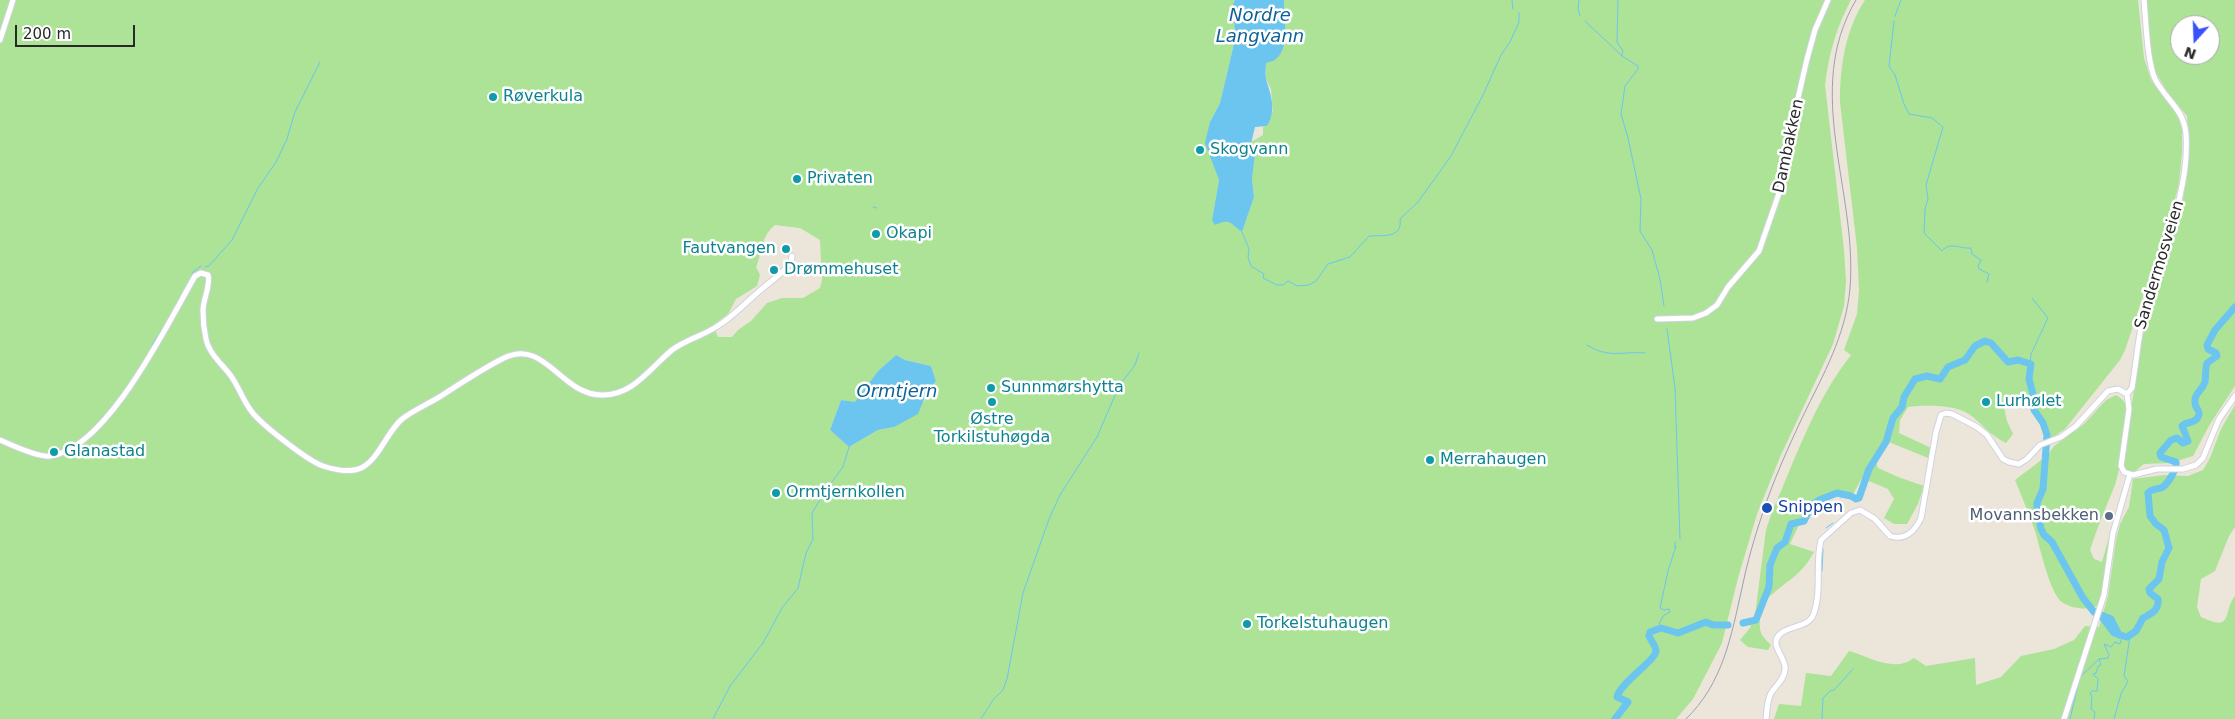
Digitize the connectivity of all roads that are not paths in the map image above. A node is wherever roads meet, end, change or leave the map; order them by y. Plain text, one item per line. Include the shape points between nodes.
1 (13, 0) edge
2 (1828, 0) edge
3 (2144, 0) edge
4 (0, 40) edge
5 (792, 256) dead end
6 (1657, 319) dead end
7 (2127, 394) junction
8 (2235, 396) edge
9 (0, 440) edge
10 (2130, 474) junction
11 (1766, 719) edge
12 (2064, 719) edge

1 - 4 street
2 - 6 street, Dambakken via 1807,59 1790,132 1785,176 1759,251 1717,305 1706,313 1693,318
3 - 7 street, Sandermosveien via 2153,73 2182,116 2186,148 2179,202 2140,326 2132,388
5 - 9 street via 789,265 730,317 672,350 631,386 614,394 590,394 568,384 554,369 530,354 516,353 402,419 371,460 353,470 330,468 311,461 250,410 233,379 206,342 204,294 210,279 201,272 195,276 133,383 87,438 61,454 43,457
7 - 10 street, Sandermosveien via 2129,409 2121,466
7 - 11 street via 2118,389 2108,391 2076,426 2043,444 2019,464 2003,458 1982,430 1952,414 1942,416 1936,432 1921,518 1913,530 1903,537 1890,536 1870,515 1858,510 1821,540 1815,611 1808,622 1782,632 1777,638 1776,645 1785,663 1785,671 1771,694
8 - 10 street via 2219,419 2201,462 2192,468
10 - 12 street via 2113,533 2104,595

